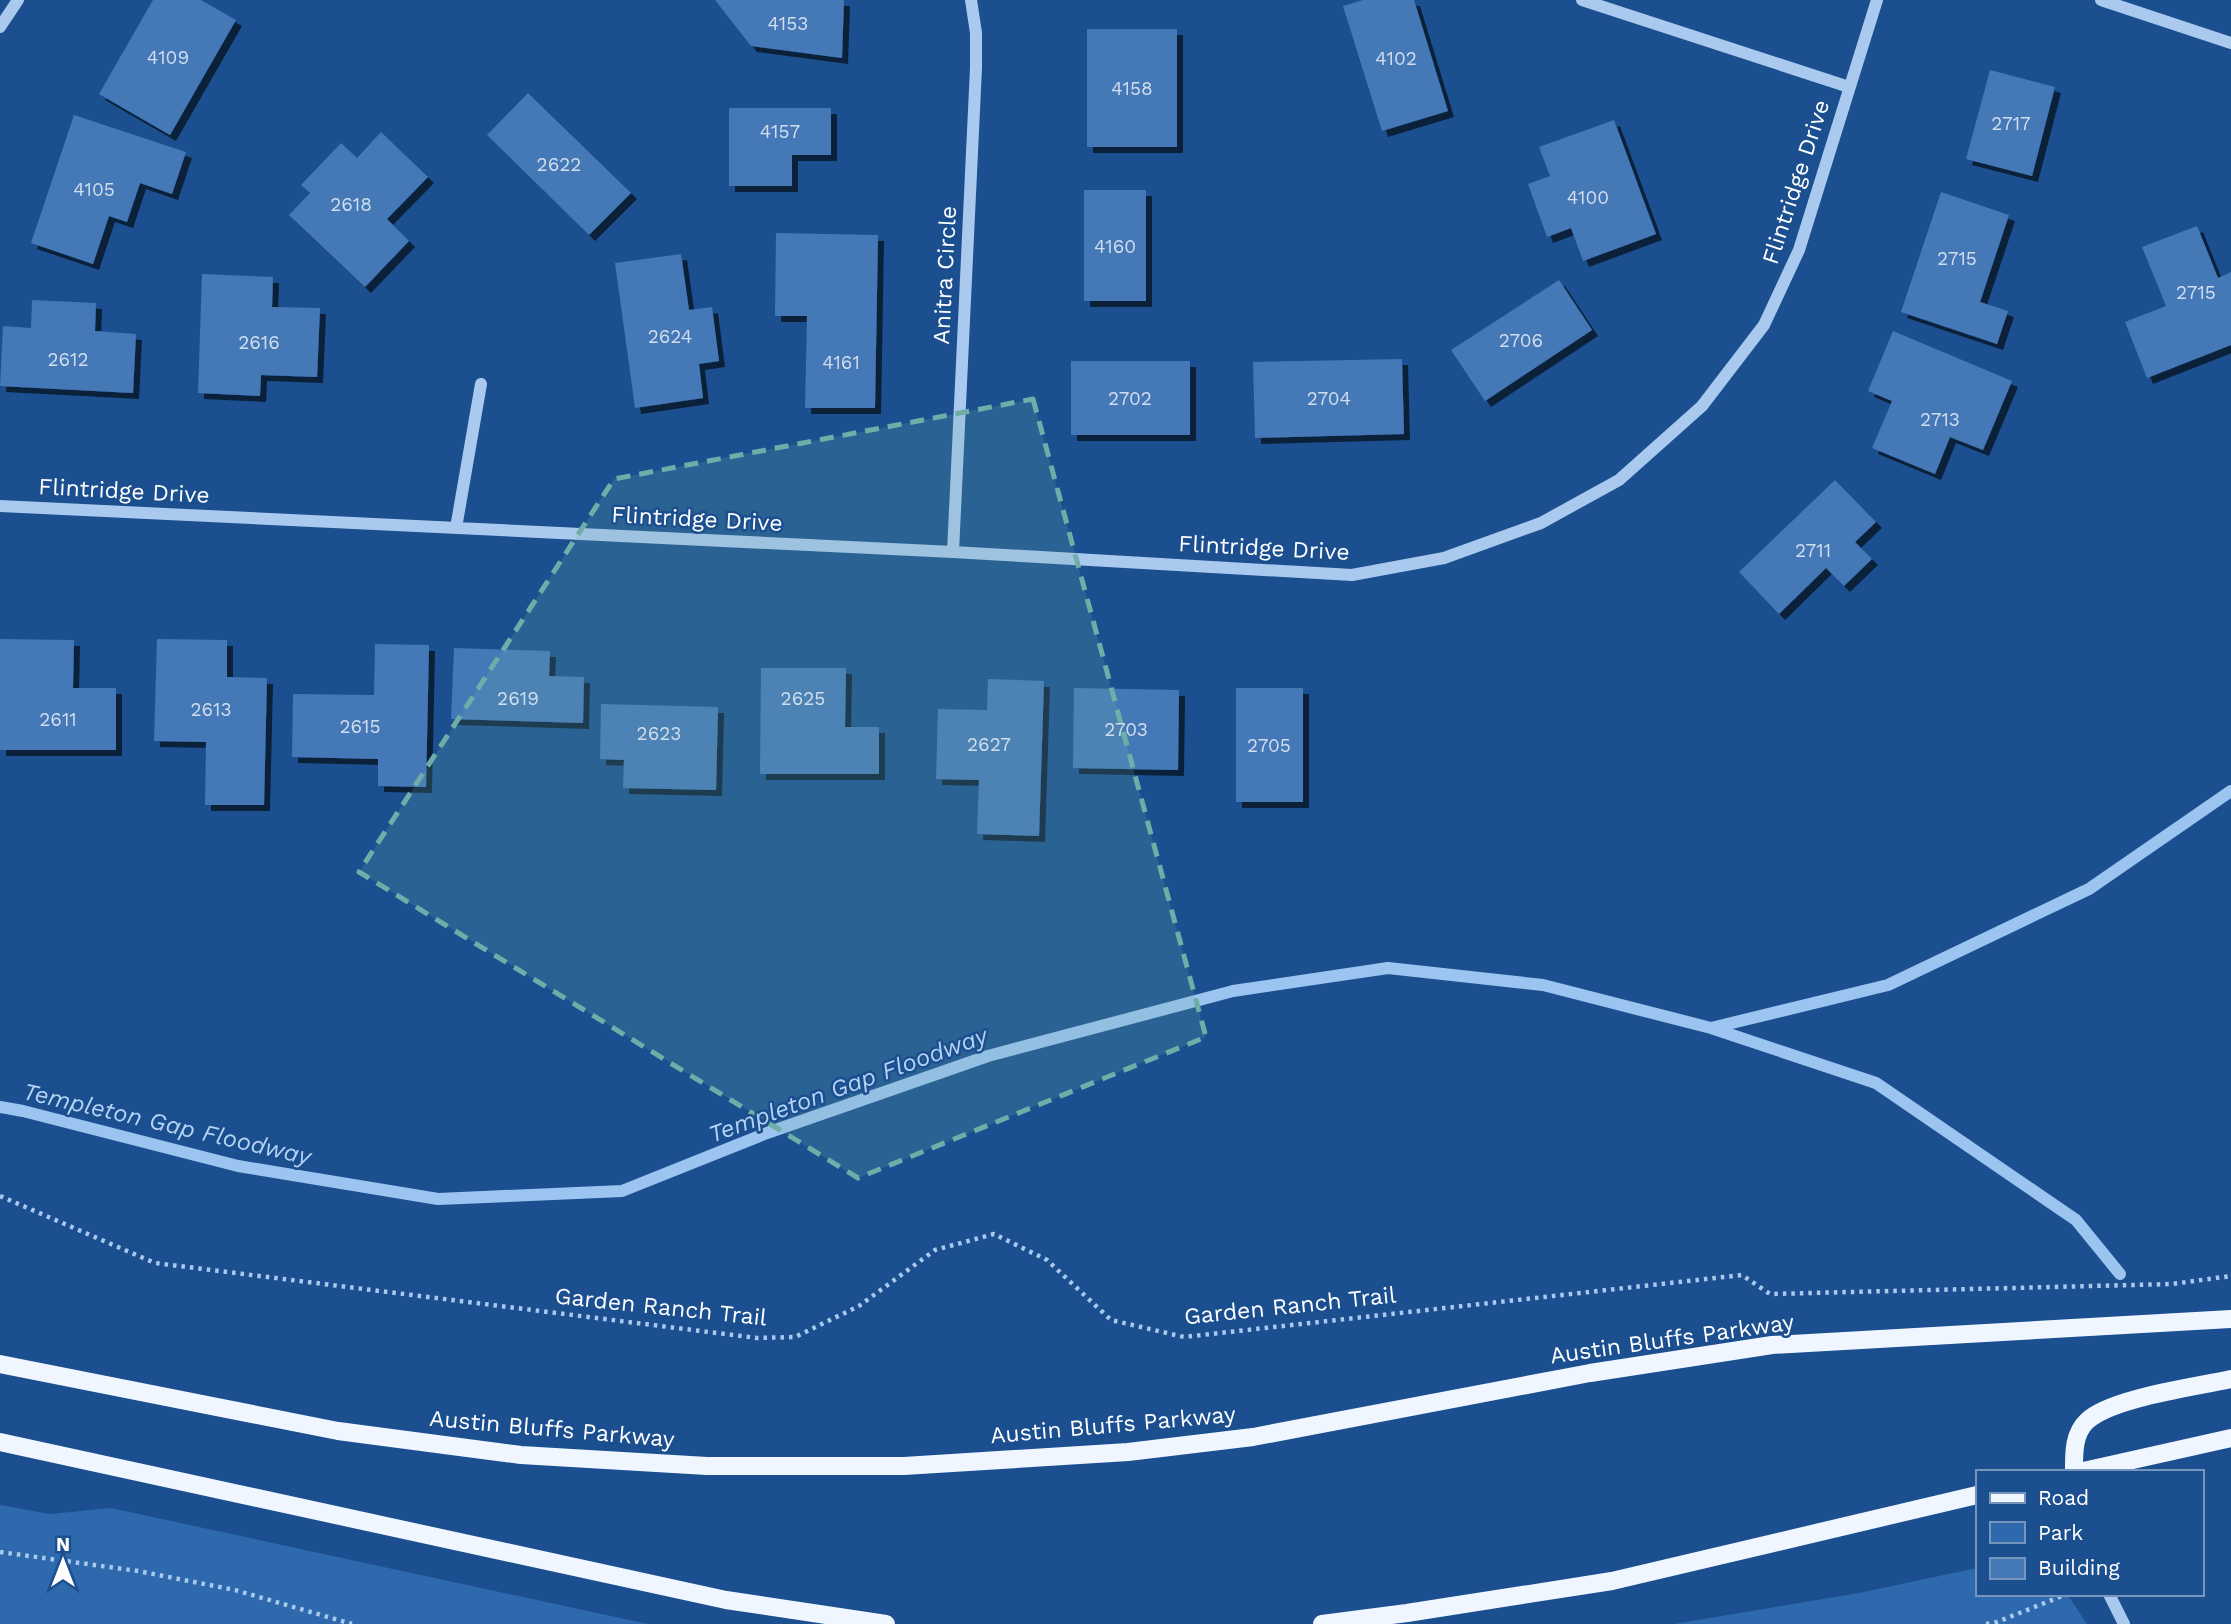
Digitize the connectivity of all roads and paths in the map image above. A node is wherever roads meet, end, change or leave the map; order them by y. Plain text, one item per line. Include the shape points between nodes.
1 (18, 0) edge
2 (971, 0) edge
3 (1582, 0) edge
4 (1877, 0) edge
5 (2101, 0) edge
6 (0, 27) edge
7 (2231, 43) edge
8 (1849, 87) junction
9 (481, 384) dead end
10 (0, 506) edge
11 (456, 528) junction
12 (953, 552) junction
13 (0, 1196) edge
14 (2231, 1276) edge
15 (2231, 1319) edge
16 (0, 1364) edge
17 (2231, 1379) edge
18 (2231, 1438) edge
19 (0, 1442) edge
20 (2076, 1470) edge
21 (2085, 1470) edge
22 (1976, 1495) edge
23 (0, 1552) edge
24 (2062, 1596) dead end
25 (2110, 1596) edge
26 (352, 1624) edge
27 (886, 1624) edge
28 (1322, 1624) edge
29 (1986, 1624) edge
30 (2124, 1624) edge

1 - 6 street
2 - 12 street, Anitra Circle via 976,68
3 - 8 street
4 - 8 street, Flintridge Drive
5 - 7 street
8 - 12 street, Flintridge Drive via 1800,250 1764,325 1702,406 1650,453 1619,480 1541,523 1444,558 1352,575
9 - 11 street
10 - 11 street, Flintridge Drive
11 - 12 street, Flintridge Drive
13 - 14 path, Garden Ranch Trail via 155,1263 757,1338 796,1337 859,1306 935,1250 994,1234 1047,1261 1111,1320 1184,1337 1742,1275 1770,1294 2172,1284
15 - 16 main road, Austin Bluffs Parkway via 1772,1345 1591,1373 1252,1437 1128,1452 904,1466 707,1466 522,1455 338,1431
17 - 20 main road via 2111,1405 2085,1422 2073,1447
18 - 21 main road
19 - 27 main road via 726,1601
22 - 28 main road via 1612,1581
23 - 26 path via 235,1590
24 - 29 path
25 - 30 street

